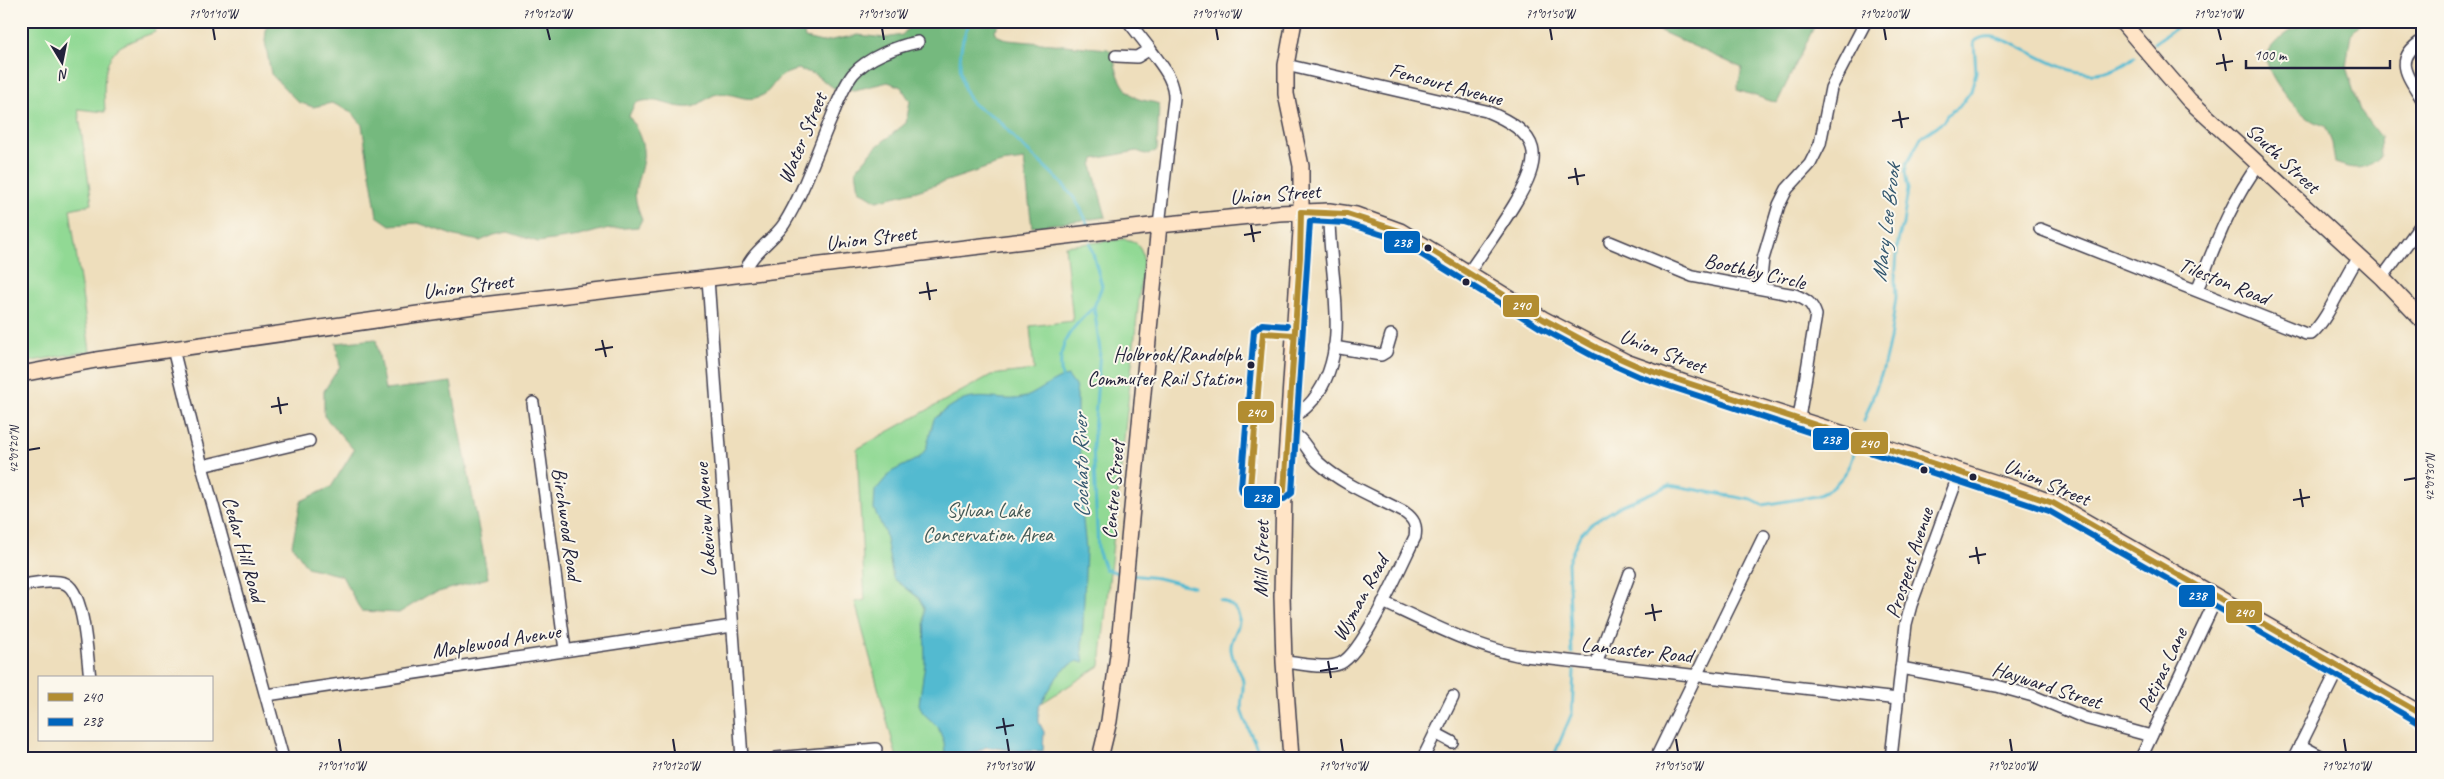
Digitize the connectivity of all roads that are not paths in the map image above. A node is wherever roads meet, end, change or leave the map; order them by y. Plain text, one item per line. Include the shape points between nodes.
1 (1128, 21) edge
2 (1294, 21) edge
3 (1866, 21) edge
4 (2121, 21) edge
5 (2423, 40) edge
6 (918, 42) dead end
7 (1150, 49) junction
8 (1116, 56) dead end
9 (1286, 65) junction
10 (2423, 101) edge
11 (2259, 164) junction
12 (1328, 211) junction
13 (1301, 212) junction
14 (2423, 222) edge
15 (1159, 225) junction
16 (2040, 229) dead end
17 (1610, 242) dead end
18 (2358, 258) junction
19 (1469, 272) junction
20 (746, 274) junction
21 (2382, 278) junction
22 (708, 279) junction
23 (1760, 288) junction
24 (2197, 290) junction
25 (2423, 321) edge
26 (1391, 335) dead end
27 (1334, 347) junction
28 (173, 349) junction
29 (21, 374) edge
30 (533, 402) dead end
31 (1288, 415) junction
32 (1798, 418) junction
33 (1287, 432) junction
34 (308, 441) dead end
35 (202, 466) junction
36 (1960, 471) junction
37 (1764, 536) dead end
38 (1630, 573) dead end
39 (21, 585) edge
40 (2218, 597) junction
41 (1382, 602) junction
42 (732, 626) junction
43 (565, 650) junction
44 (1284, 662) junction
45 (1596, 664) junction
46 (2338, 666) junction
47 (1901, 668) junction
48 (1696, 675) junction
49 (90, 676) edge
50 (267, 695) junction
51 (1454, 697) dead end
52 (1898, 699) junction
53 (2423, 715) edge
54 (1436, 733) junction
55 (2151, 736) junction
56 (1452, 742) dead end
57 (2300, 745) junction
58 (876, 748) dead end
59 (284, 758) edge
60 (742, 758) edge
61 (776, 758) edge
62 (1100, 758) edge
63 (1291, 758) edge
64 (1423, 758) edge
65 (1656, 758) edge
66 (1891, 758) edge
67 (2141, 758) edge
68 (2294, 758) edge
69 (2324, 758) edge

1 - 7 street
2 - 9 main road
3 - 23 street via 1831,88 1820,144 1810,164 1787,189 1779,205 1764,259
4 - 11 main road, South Street via 2189,100
5 - 10 street via 2407,52 2404,61
6 - 20 street, Water Street via 872,60 854,74 841,96 789,216 774,238 748,262
7 - 8 street via 1137,57
7 - 15 street via 1168,74 1174,92
9 - 13 main road via 1286,104 1301,166
9 - 19 street, Fencourt Avenue via 1486,111 1520,129 1533,152 1532,172 1506,218
11 - 18 main road, South Street
11 - 24 street via 2232,205
12 - 13 main road, Union Street
12 - 19 main road, Union Street via 1356,216 1400,231
12 - 27 street via 1336,303
13 - 15 main road, Union Street
13 - 31 main road, Mill Street
14 - 21 street
15 - 20 main road, Union Street
15 - 62 main road, Centre Street via 1128,564 1112,698
16 - 24 street, Tileston Road
17 - 23 street, Boothby Circle via 1692,276
18 - 21 main road, South Street
18 - 24 street, Tileston Road via 2321,323 2311,334
19 - 32 main road, Union Street via 1543,319 1618,358
20 - 22 main road, Union Street
21 - 25 main road, South Street
22 - 28 main road, Union Street via 474,306
22 - 42 street, Lakeview Avenue
23 - 32 street, Boothby Circle via 1807,300 1816,315
26 - 27 street via 1386,352 1381,355
27 - 31 street via 1321,390 1303,411
28 - 29 main road, Union Street
28 - 35 street, Cedar Hill Road
30 - 43 street, Birchwood Road
31 - 33 main road, Mill Street
32 - 36 main road, Union Street
33 - 41 street, Wyman Road via 1298,435 1311,454 1330,472 1404,512 1414,522 1414,537
33 - 44 main road, Mill Street via 1282,596
34 - 35 street
35 - 50 street, Cedar Hill Road
36 - 40 main road, Union Street via 2053,504
36 - 47 street, Prospect Avenue via 1911,605
37 - 48 street
38 - 45 street
39 - 49 street via 62,582 74,592 86,640
40 - 46 main road, Union Street
40 - 55 street, Petipas Lane
41 - 44 street, Wyman Road via 1355,650 1341,662 1324,665
41 - 45 street, Lancaster Road via 1493,650
42 - 43 street, Maplewood Avenue
42 - 60 street, Lakeview Avenue
43 - 50 street, Maplewood Avenue
44 - 63 main road, Mill Street
45 - 48 street, Lancaster Road
46 - 53 main road, Union Street
46 - 57 street
47 - 52 street, Prospect Avenue
47 - 55 street, Hayward Street via 1997,686 2033,696 2086,718
48 - 52 street, Lancaster Road
48 - 65 street
50 - 59 street, Cedar Hill Road
51 - 54 street
52 - 66 street, Prospect Avenue
54 - 56 street
54 - 64 street
55 - 67 street, Petipas Lane
57 - 68 street
57 - 69 street
58 - 61 street

